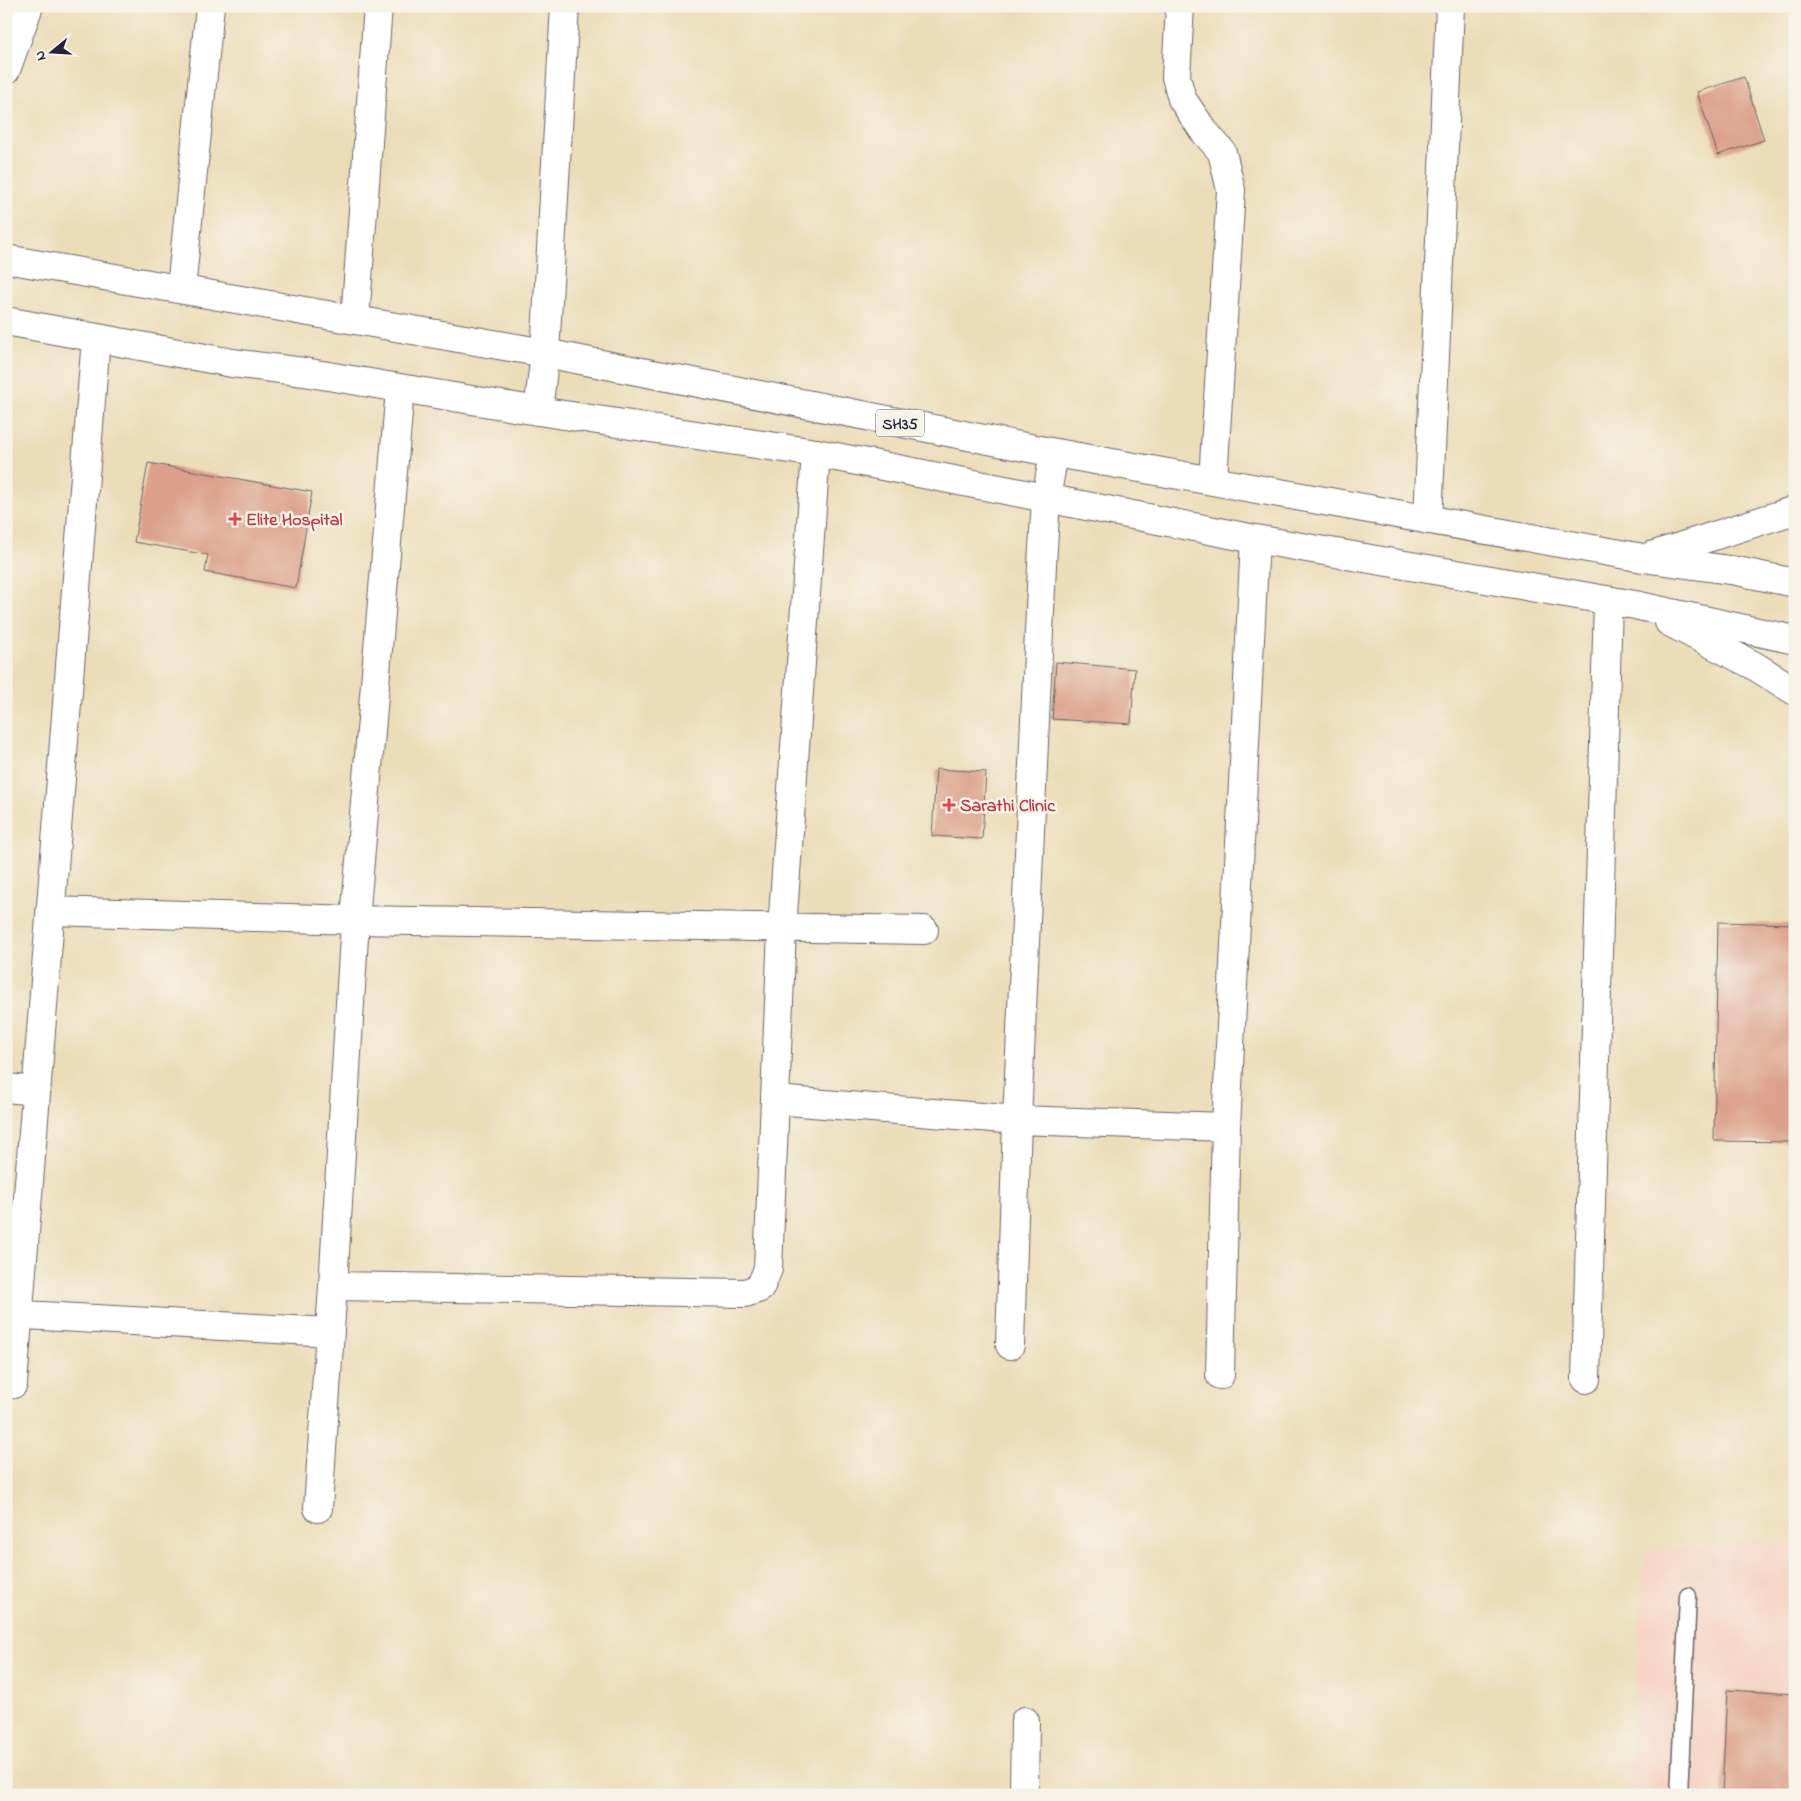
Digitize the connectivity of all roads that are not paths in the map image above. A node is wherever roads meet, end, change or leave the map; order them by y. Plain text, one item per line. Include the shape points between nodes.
1 (29, 6) edge
2 (210, 6) edge
3 (378, 6) edge
4 (565, 6) edge
5 (1180, 6) edge
6 (1450, 6) edge
7 (6, 70) edge
8 (6, 259) edge
9 (181, 290) junction
10 (354, 320) junction
11 (6, 321) edge
12 (96, 338) junction
13 (545, 353) junction
14 (400, 389) junction
15 (538, 411) junction
16 (1054, 452) junction
17 (816, 453) junction
18 (1213, 480) junction
19 (1046, 499) junction
20 (1795, 510) edge
21 (1428, 520) junction
22 (1255, 540) junction
23 (1643, 558) junction
24 (1795, 583) edge
25 (1608, 601) junction
26 (1635, 605) junction
27 (1795, 640) edge
28 (1795, 691) edge
29 (50, 911) junction
30 (355, 920) junction
31 (782, 929) junction
32 (924, 930) dead end
33 (6, 1088) edge
34 (36, 1090) junction
35 (776, 1100) junction
36 (1017, 1120) junction
37 (1226, 1127) junction
38 (333, 1286) junction
39 (12, 1314) edge
40 (330, 1332) junction
41 (1010, 1345) dead end
42 (1220, 1375) dead end
43 (1586, 1379) dead end
44 (13, 1384) dead end
45 (318, 1508) dead end
46 (1688, 1596) dead end
47 (1025, 1721) dead end
48 (1024, 1795) edge
49 (1679, 1795) edge

1 - 7 street
2 - 9 street
3 - 10 street
4 - 13 street
5 - 18 street via 1176,77 1182,99 1222,152 1231,190
6 - 21 street
8 - 9 street, SH35
9 - 10 street, SH35
10 - 13 street, SH35
11 - 12 street
12 - 14 street
12 - 29 street
13 - 15 street
13 - 16 street, SH35
14 - 15 street
14 - 30 street
15 - 17 street
16 - 18 street, SH35
16 - 19 street
17 - 19 street
17 - 31 street
18 - 21 street, SH35
19 - 22 street
19 - 36 street
20 - 23 street
21 - 23 street, SH35
22 - 25 street
22 - 37 street
23 - 24 street, SH35
25 - 26 street
25 - 43 street
26 - 27 street
26 - 28 street via 1753,665
29 - 30 street
29 - 34 street
30 - 31 street
30 - 38 street
31 - 32 street
31 - 35 street
33 - 34 street
34 - 39 street
35 - 36 street
35 - 38 street via 768,1269 760,1288 745,1293
36 - 37 street
36 - 41 street
37 - 42 street
38 - 40 street
39 - 40 street
39 - 44 street
40 - 45 street
46 - 49 lane
47 - 48 street

